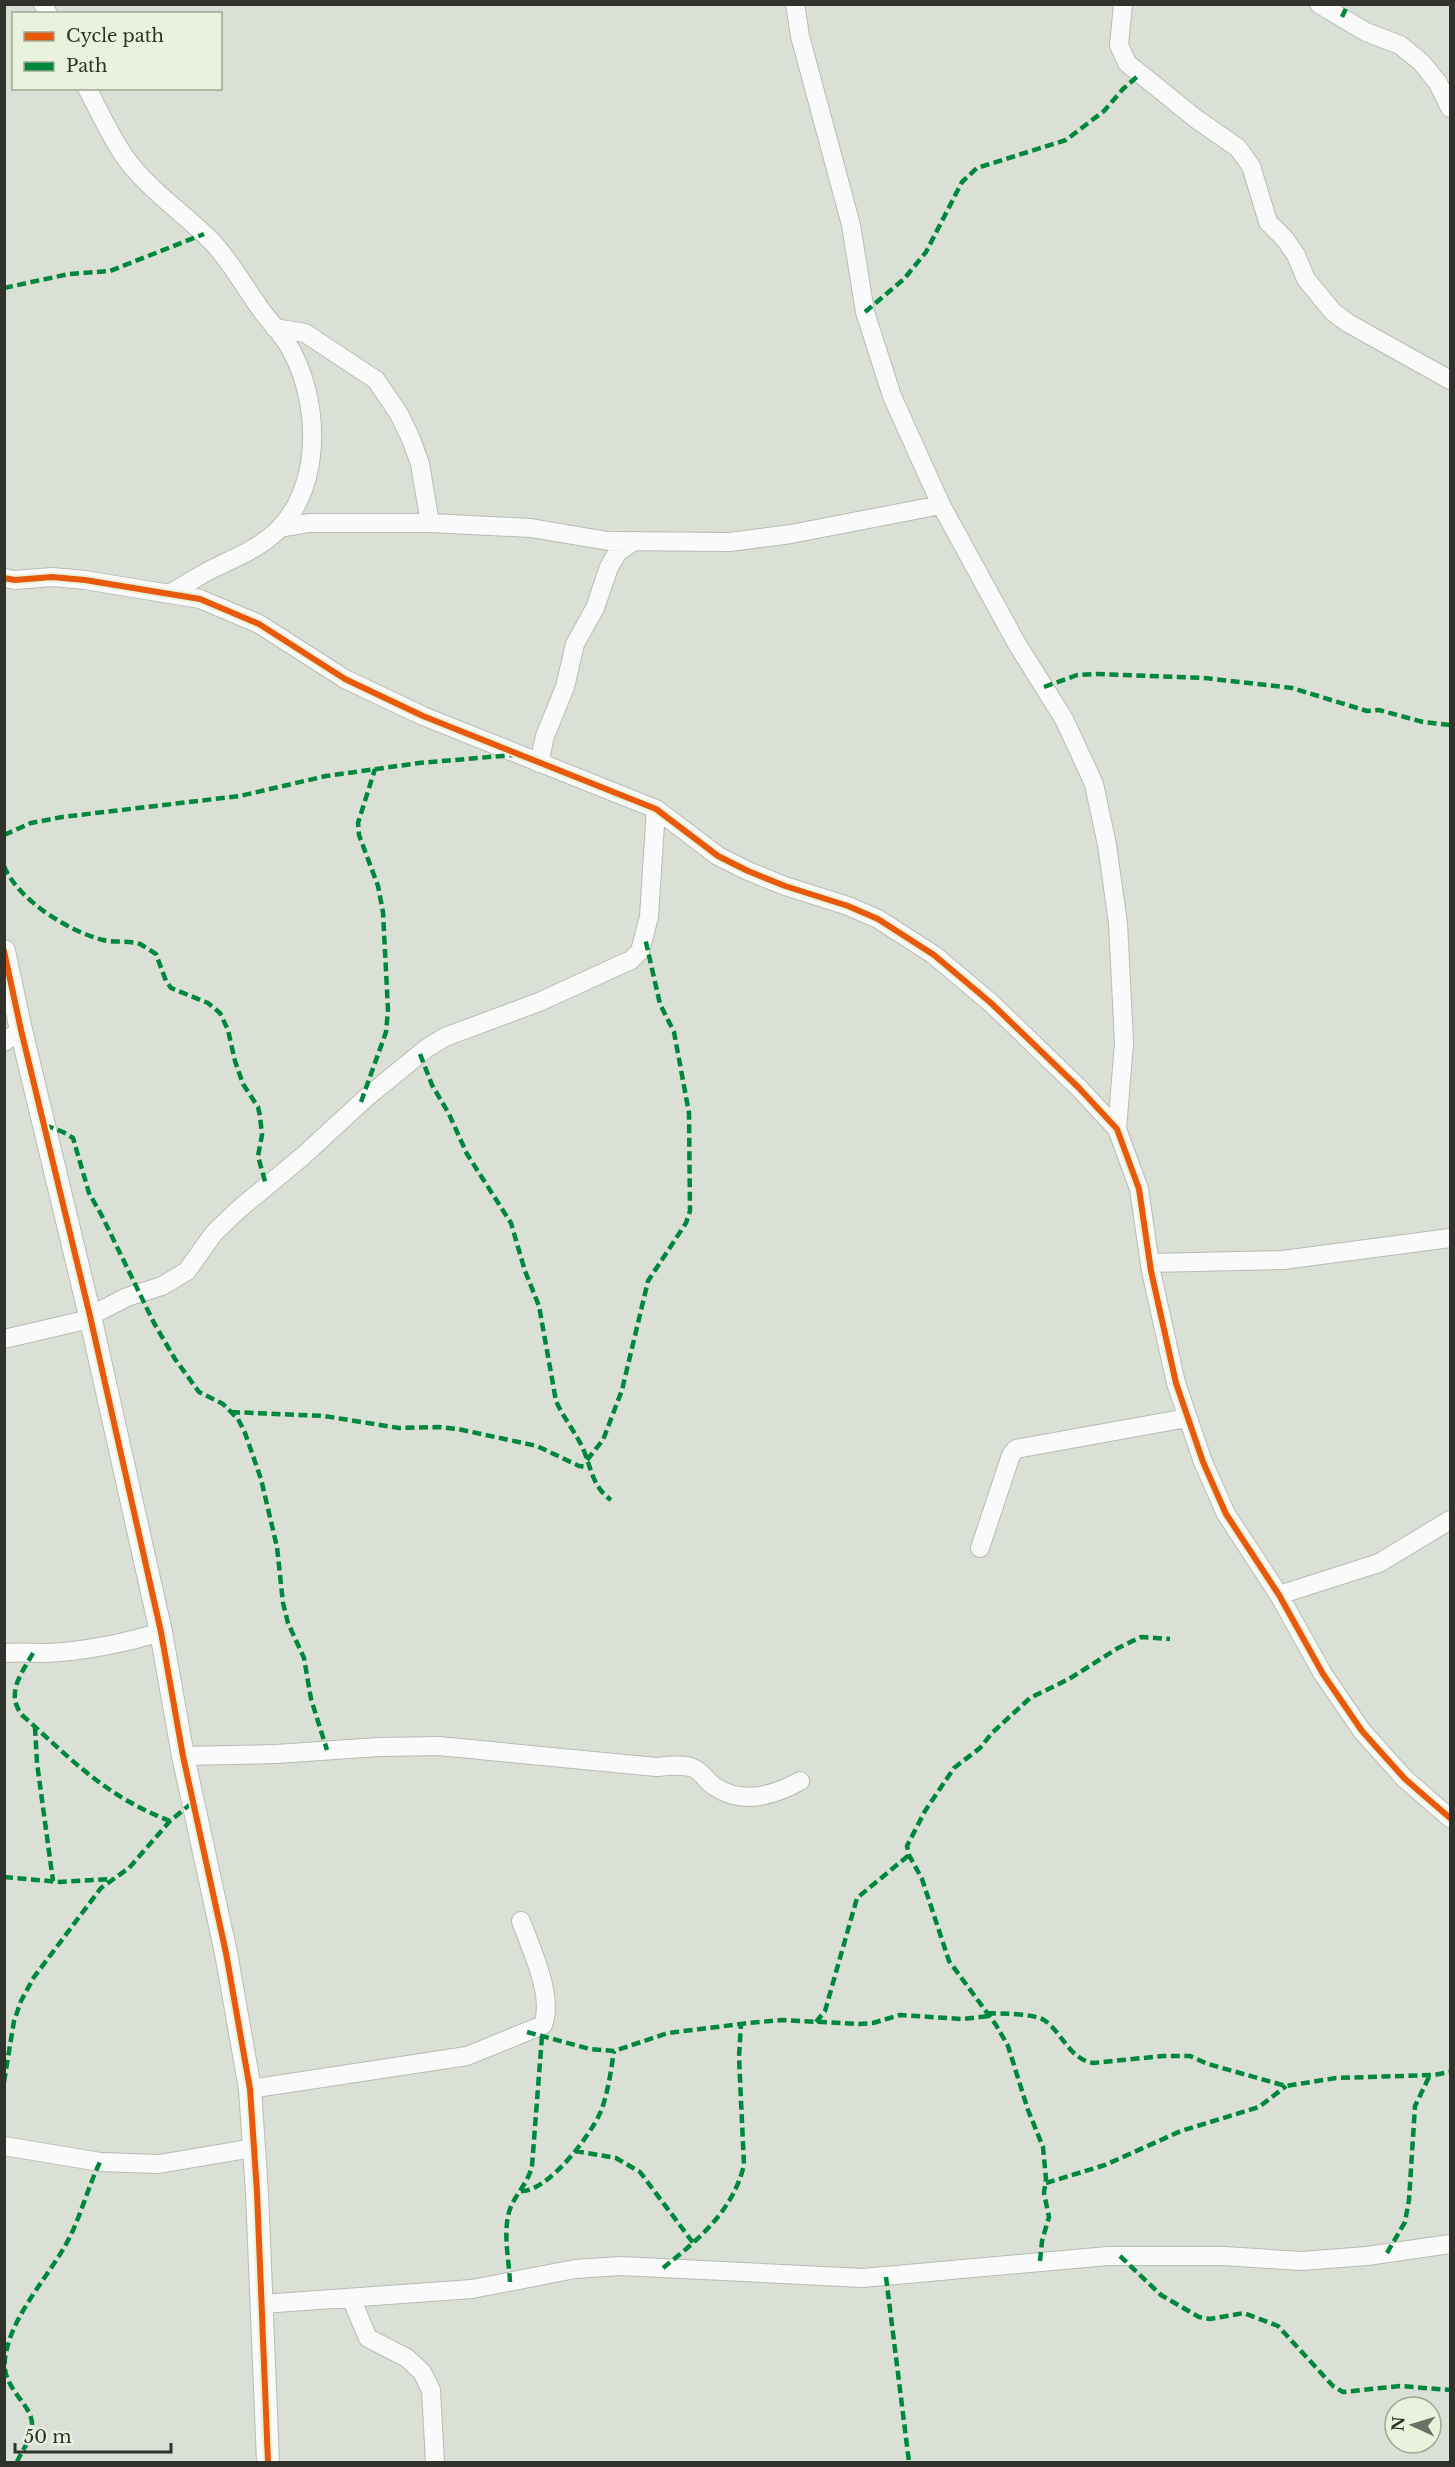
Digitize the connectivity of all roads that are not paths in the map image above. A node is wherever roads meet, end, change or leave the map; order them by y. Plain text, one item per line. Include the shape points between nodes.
1 (795, 4) edge
2 (1124, 4) edge
3 (1319, 4) edge
4 (88, 90) edge
5 (1450, 108) edge
6 (275, 328) junction
7 (1450, 380) edge
8 (941, 505) junction
9 (430, 523) junction
10 (280, 528) junction
11 (634, 541) junction
12 (12, 579) edge
13 (4, 593) edge
14 (170, 594) junction
15 (539, 763) junction
16 (656, 809) junction
17 (4, 951) edge
18 (13, 1036) edge
19 (1117, 1129) junction
20 (1450, 1238) edge
21 (1150, 1263) junction
22 (90, 1317) junction
23 (4, 1339) edge
24 (1187, 1418) junction
25 (1450, 1520) edge
26 (980, 1548) dead end
27 (1279, 1595) junction
28 (161, 1632) junction
29 (4, 1653) edge
30 (183, 1756) junction
31 (800, 1781) dead end
32 (1450, 1818) edge
33 (521, 1921) dead end
34 (250, 2088) junction
35 (4, 2146) edge
36 (253, 2148) junction
37 (1450, 2244) edge
38 (351, 2298) junction
39 (262, 2304) junction
40 (268, 2463) edge
41 (435, 2463) edge

1 - 8 street via 802,46 850,225 865,312 892,396
2 - 7 street via 1119,45 1128,63 1238,148 1251,166 1268,222 1286,239 1306,279 1333,312
3 - 5 street via 1366,32 1400,45 1438,83
4 - 6 street via 133,168 156,194 214,244
6 - 9 street via 305,333 376,380 411,439 420,464
6 - 10 street via 287,343 303,380 311,453 298,503
8 - 11 street via 730,542
8 - 19 street via 1017,644 1064,719 1094,784 1118,923 1124,1043
9 - 10 street via 309,523
9 - 11 street via 522,527 608,541
10 - 14 street via 262,545
11 - 15 street via 618,552 609,567 596,608 575,644
12 - 13 street
12 - 14 street via 52,577
14 - 15 street via 200,599 259,624 345,678 423,716
15 - 16 street
16 - 19 street via 718,856 785,886 849,906 903,933 991,1003
16 - 22 street via 649,917 640,951 631,960 427,1048 213,1233 187,1271
17 - 18 street
18 - 22 street
19 - 21 street via 1139,1189
20 - 21 street via 1283,1260
21 - 24 street
22 - 23 street
22 - 28 street
24 - 26 street via 1016,1449
24 - 27 street via 1226,1514
25 - 27 street via 1379,1563
27 - 32 street via 1323,1674 1362,1731 1405,1779
28 - 29 street via 91,1648
28 - 30 street
30 - 31 street via 439,1746 692,1767 721,1792 735,1796 764,1797
30 - 34 street via 226,1953
33 - 34 street via 542,1980 548,2014 543,2025 467,2056
34 - 36 street
35 - 36 street via 100,2162 159,2164
36 - 39 street
37 - 38 street via 1301,2261 1224,2256 1108,2256 863,2278 621,2266 575,2269 472,2289
38 - 39 street
38 - 41 street via 368,2338 407,2358 422,2372 431,2390
39 - 40 street

